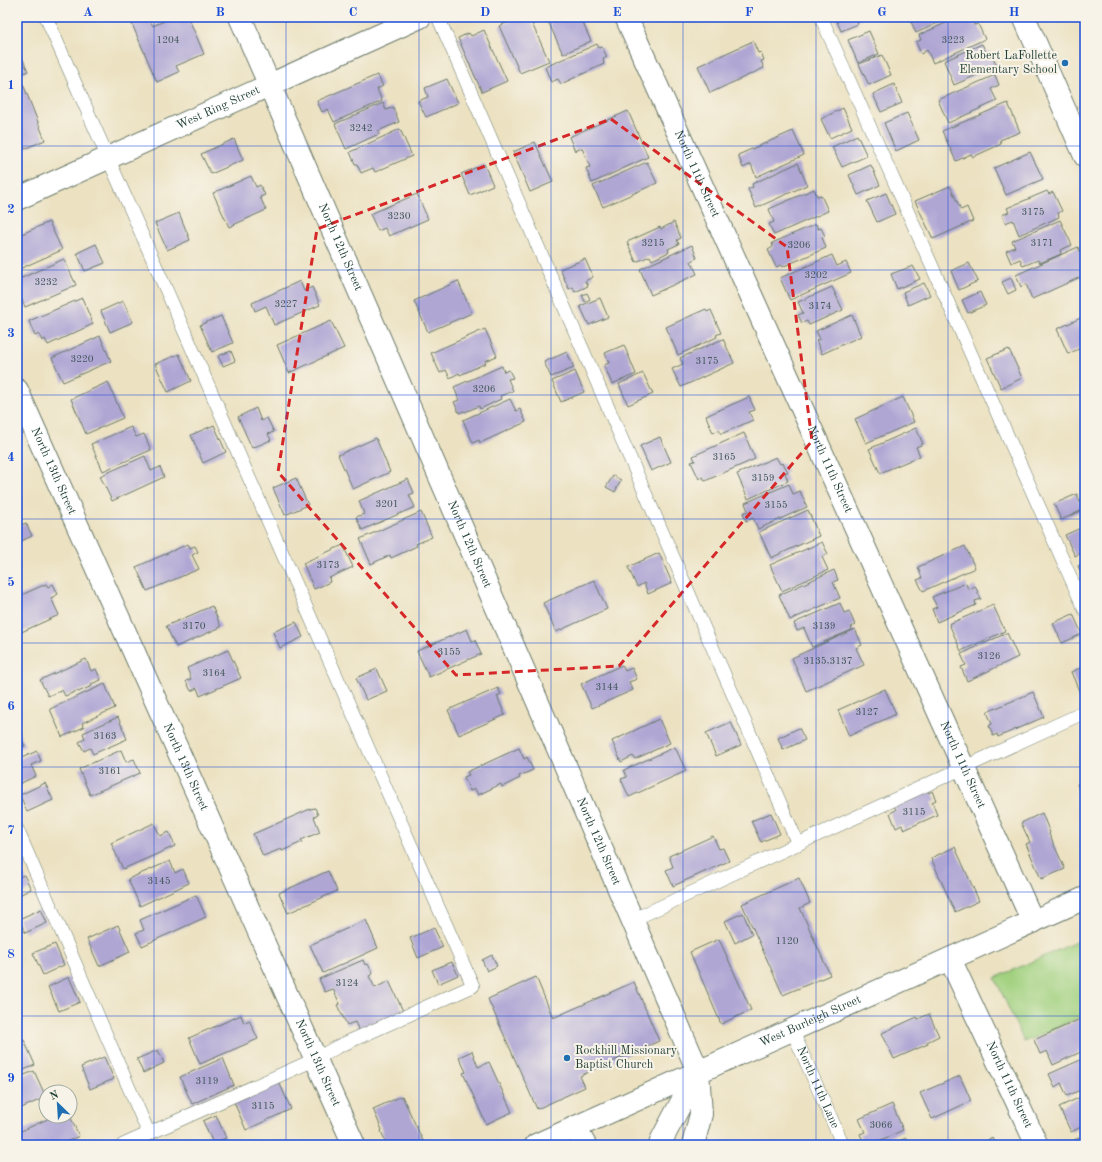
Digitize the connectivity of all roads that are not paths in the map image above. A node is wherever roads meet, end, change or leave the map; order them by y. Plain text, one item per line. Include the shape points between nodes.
1 (46, 17) edge
2 (240, 17) edge
3 (420, 17) edge
4 (438, 17) edge
5 (626, 17) edge
6 (821, 17) edge
7 (1024, 17) edge
8 (270, 85) junction
9 (1085, 156) edge
10 (109, 158) junction
11 (17, 199) edge
12 (17, 390) edge
13 (1085, 610) edge
14 (1085, 712) edge
15 (964, 767) junction
16 (17, 829) edge
17 (798, 844) junction
18 (1085, 898) edge
19 (632, 920) junction
20 (1033, 922) junction
21 (950, 959) junction
22 (792, 1030) junction
23 (316, 1059) junction
24 (698, 1071) junction
25 (149, 1134) junction
26 (580, 1136) edge
27 (123, 1145) edge
28 (354, 1145) edge
29 (536, 1145) edge
30 (660, 1145) edge
31 (693, 1145) edge
32 (843, 1145) edge
33 (1037, 1145) edge

1 - 10 lane
2 - 8 street, North 12th Street
3 - 8 street, West Ring Street
4 - 17 lane
5 - 15 street, North 11th Street
6 - 13 lane
7 - 9 street
8 - 10 street, West Ring Street
8 - 19 street, North 12th Street
10 - 11 street, West Ring Street
10 - 23 lane via 473,986 337,1047
12 - 23 street, North 13th Street
14 - 15 lane
15 - 17 lane
15 - 20 street, North 11th Street
16 - 25 lane
17 - 19 lane
18 - 20 street, West Burleigh Street
19 - 24 street, North 12th Street
20 - 21 street, West Burleigh Street
21 - 22 street, West Burleigh Street
21 - 33 street, North 11th Street
22 - 24 street, West Burleigh Street
22 - 32 lane, North 11th Lane
23 - 25 lane
23 - 28 street, North 13th Street
24 - 26 street, West Burleigh Street
24 - 30 street
24 - 31 street, North 12th Street via 701,1114
25 - 27 lane
26 - 29 street, West Burleigh Street

